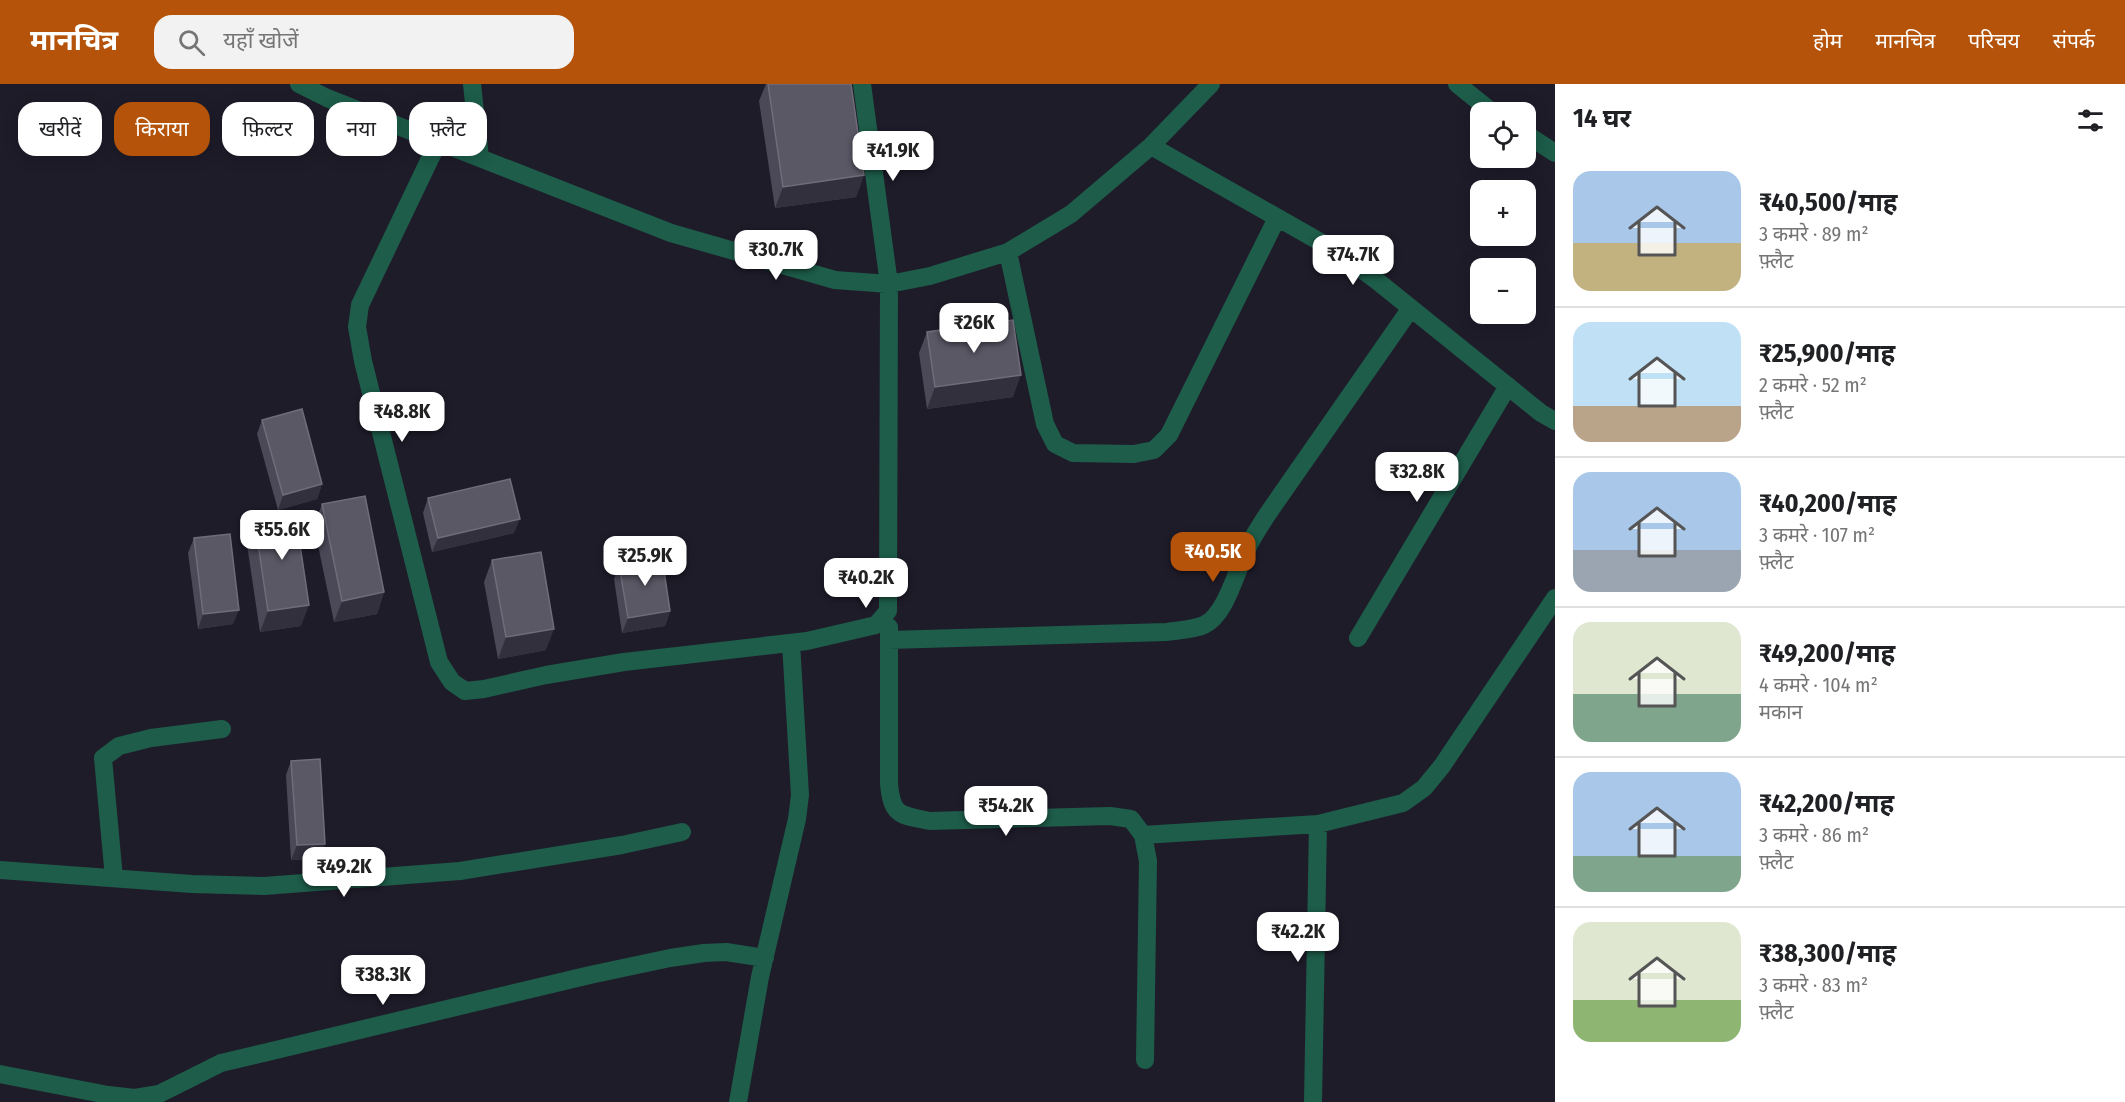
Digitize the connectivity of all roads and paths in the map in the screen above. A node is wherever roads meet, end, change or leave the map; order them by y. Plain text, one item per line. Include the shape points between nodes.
1 (298, 84) edge
2 (472, 84) edge
3 (862, 84) edge
4 (1211, 84) edge
5 (1457, 84) edge
6 (1480, 102) edge
7 (409, 131) edge
8 (1536, 141) edge
9 (1152, 146) junction
10 (1555, 153) edge
11 (431, 156) edge
12 (475, 156) edge
13 (480, 158) junction
14 (1277, 218) junction
15 (1008, 252) junction
16 (889, 284) junction
17 (1412, 308) junction
18 (1508, 386) junction
19 (1555, 421) edge
20 (1555, 598) edge
21 (888, 611) junction
22 (1358, 638) dead end
23 (889, 640) junction
24 (791, 643) junction
25 (222, 729) dead end
26 (1318, 824) junction
27 (682, 832) dead end
28 (1143, 835) junction
29 (0, 870) edge
30 (114, 878) junction
31 (765, 958) junction
32 (1145, 1060) dead end
33 (0, 1074) edge
34 (738, 1102) edge
35 (1313, 1102) edge

1 - 7 street
2 - 13 street
3 - 16 street
4 - 9 street
5 - 6 street
8 - 10 street
9 - 14 street
9 - 15 street via 1071,214
11 - 24 street via 360,305 357,327 439,662 452,682 465,691 484,689 624,663
12 - 13 street
13 - 16 street via 671,233 835,279
14 - 15 street via 1169,435 1154,450 1134,454 1073,453 1055,444 1045,424
14 - 17 street via 1338,252
15 - 16 street
16 - 21 street
17 - 18 street
17 - 23 street via 1269,512 1248,546 1217,616 1203,626 1167,632
18 - 19 street
18 - 22 street
20 - 26 street via 1424,788 1403,803
21 - 23 street
21 - 24 street via 876,625
23 - 28 street via 889,783 891,802 902,816 930,821 1110,816 1131,819
24 - 31 street via 800,795
25 - 30 street via 150,738 119,746 104,758
26 - 28 street
26 - 35 street
27 - 30 street via 460,871 264,886
28 - 32 street via 1148,861
29 - 30 street
31 - 33 street via 704,953 601,973 221,1063 159,1094 135,1098
31 - 34 street

